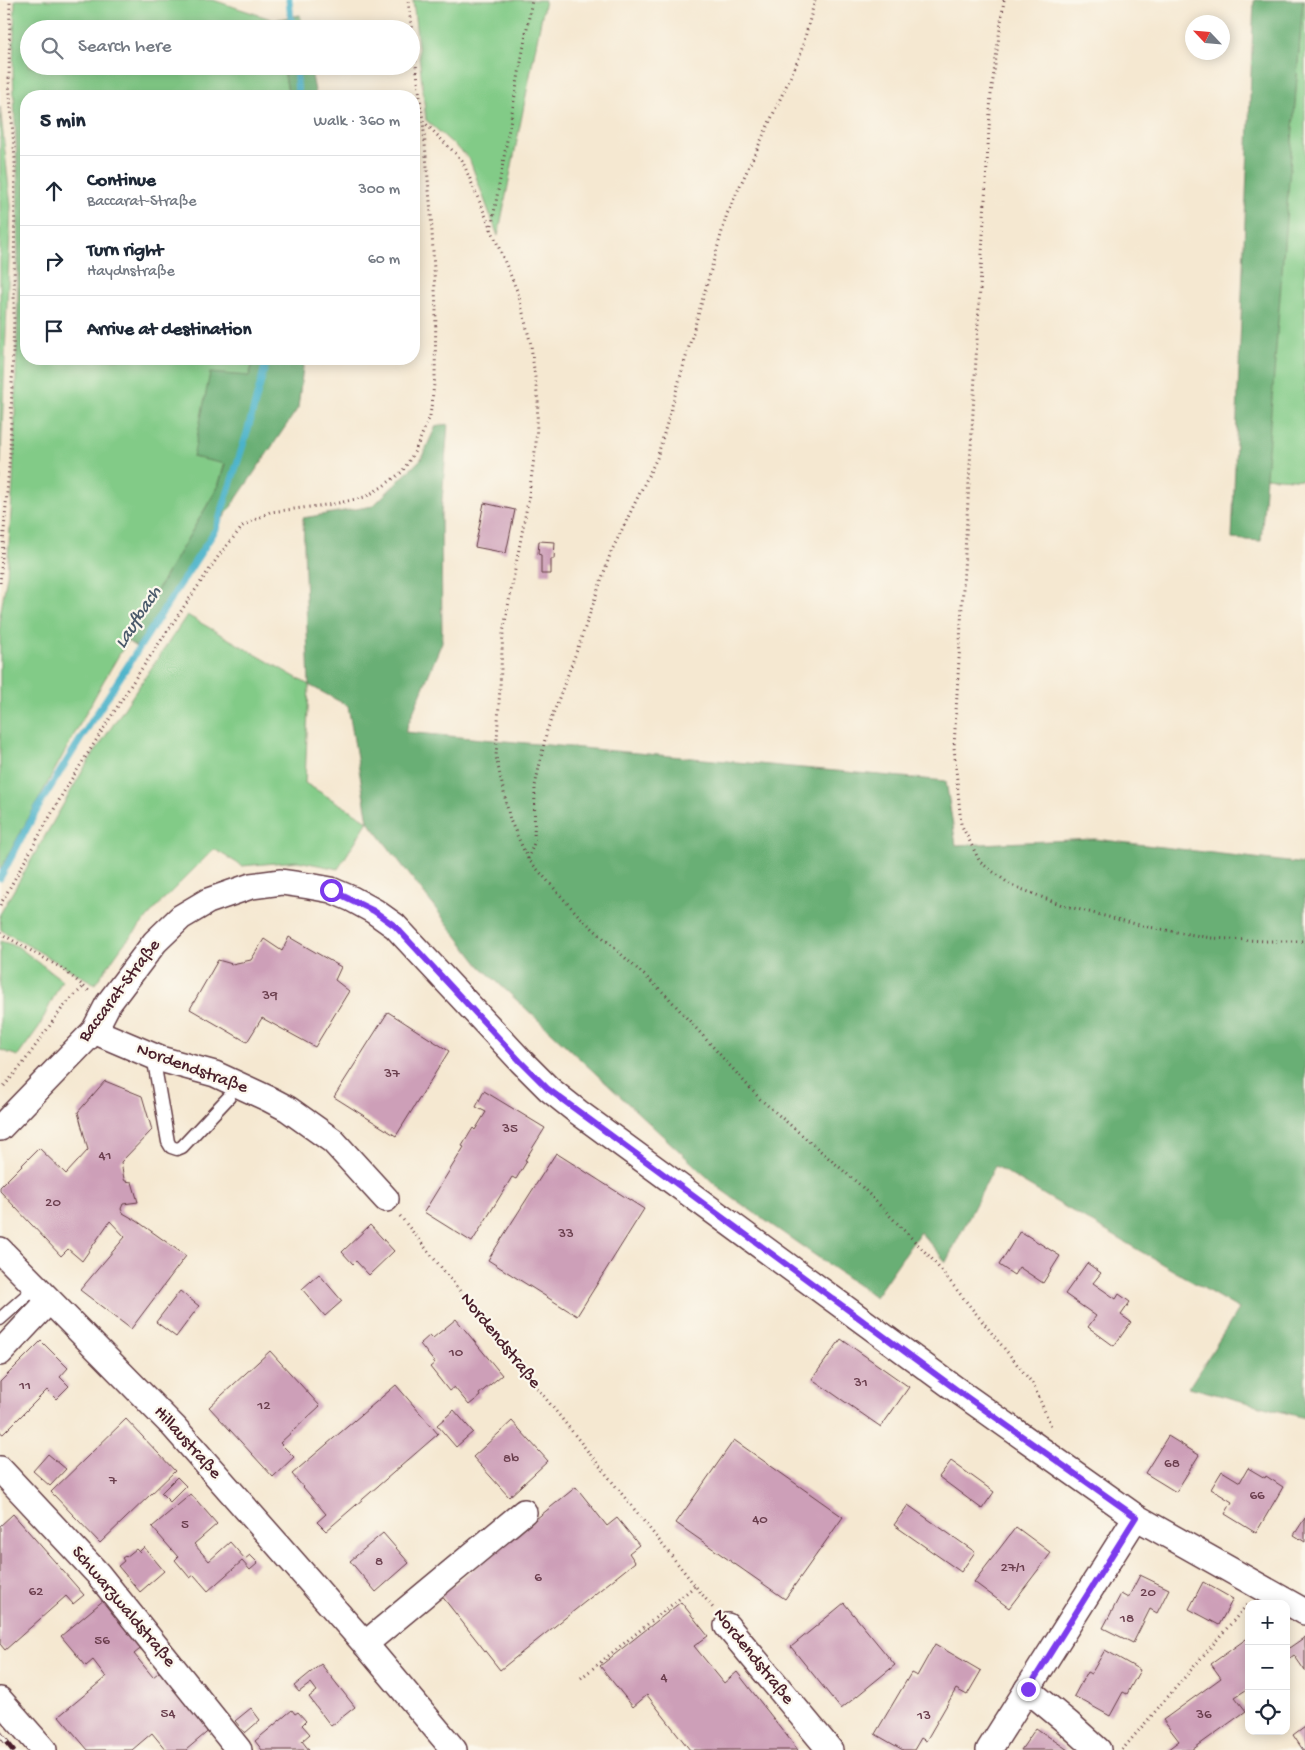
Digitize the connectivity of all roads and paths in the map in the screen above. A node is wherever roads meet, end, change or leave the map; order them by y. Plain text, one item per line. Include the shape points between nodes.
1 (10, 0) edge
2 (408, 0) edge
3 (532, 0) edge
4 (815, 0) edge
5 (1004, 0) edge
6 (410, 20) edge
7 (417, 75) edge
8 (418, 90) edge
9 (420, 105) edge
10 (422, 122) junction
11 (490, 231) junction
12 (0, 583) edge
13 (528, 859) junction
14 (0, 905) edge
15 (0, 933) edge
16 (1305, 940) edge
17 (94, 1030) junction
18 (152, 1056) junction
19 (0, 1091) edge
20 (229, 1098) dead end
21 (0, 1128) edge
22 (386, 1199) joint
23 (0, 1250) edge
24 (43, 1294) junction
25 (0, 1320) edge
26 (0, 1353) edge
27 (1055, 1435) dead end
28 (0, 1469) edge
29 (524, 1512) dead end
30 (1136, 1517) junction
31 (695, 1586) junction
32 (1262, 1588) junction
33 (1305, 1612) edge
34 (727, 1626) joint
35 (365, 1644) junction
36 (581, 1678) dead end
37 (1028, 1689) junction
38 (0, 1700) edge
39 (44, 1750) edge
40 (239, 1750) edge
41 (454, 1750) edge
42 (830, 1750) edge
43 (989, 1750) edge
44 (1098, 1750) edge
45 (1121, 1750) edge

1 - 12 path via 9,81 15,160 14,315 10,453
2 - 6 path
3 - 11 path
4 - 13 path via 800,56 727,214 657,458 612,552 547,730 535,786 534,843
5 - 16 path via 991,94 954,737 960,824 980,862 1011,885 1062,905 1143,926 1211,938
7 - 8 path
9 - 10 path
10 - 11 path via 462,160
10 - 14 path via 434,265 435,367 430,416 415,451 402,472 365,497 270,512 242,526 132,682 66,788
11 - 13 path via 518,294 531,345 538,402 528,500 503,633 496,757 510,820
13 - 27 path via 578,915 666,995 760,1100 860,1185 931,1258 1033,1384
15 - 19 path via 63,970 83,987 62,1007
17 - 18 street, Nordendstraße
17 - 21 street, Baccarat-Straße
17 - 30 street, Baccarat-Straße via 108,1004 155,942 181,917 208,901 251,886 281,882 331,890 352,899 395,926 548,1089 953,1388
18 - 20 lane via 171,1146 182,1147
18 - 22 street, Nordendstraße via 215,1074 288,1109 333,1141
22 - 31 path, Nordendstraße
23 - 24 street, Hillaustraße
24 - 25 lane
24 - 26 street
24 - 35 street, Hillaustraße via 174,1427
28 - 40 street, Schwarzwaldstraße via 98,1574
29 - 35 street
30 - 32 street, Baccarat-Straße
30 - 37 street
31 - 34 path, Nordendstraße
31 - 36 path
32 - 33 street, Baccarat-Straße
32 - 45 path
34 - 42 street, Nordendstraße
35 - 41 street, Hillaustraße
37 - 43 street
37 - 44 street
38 - 39 street

